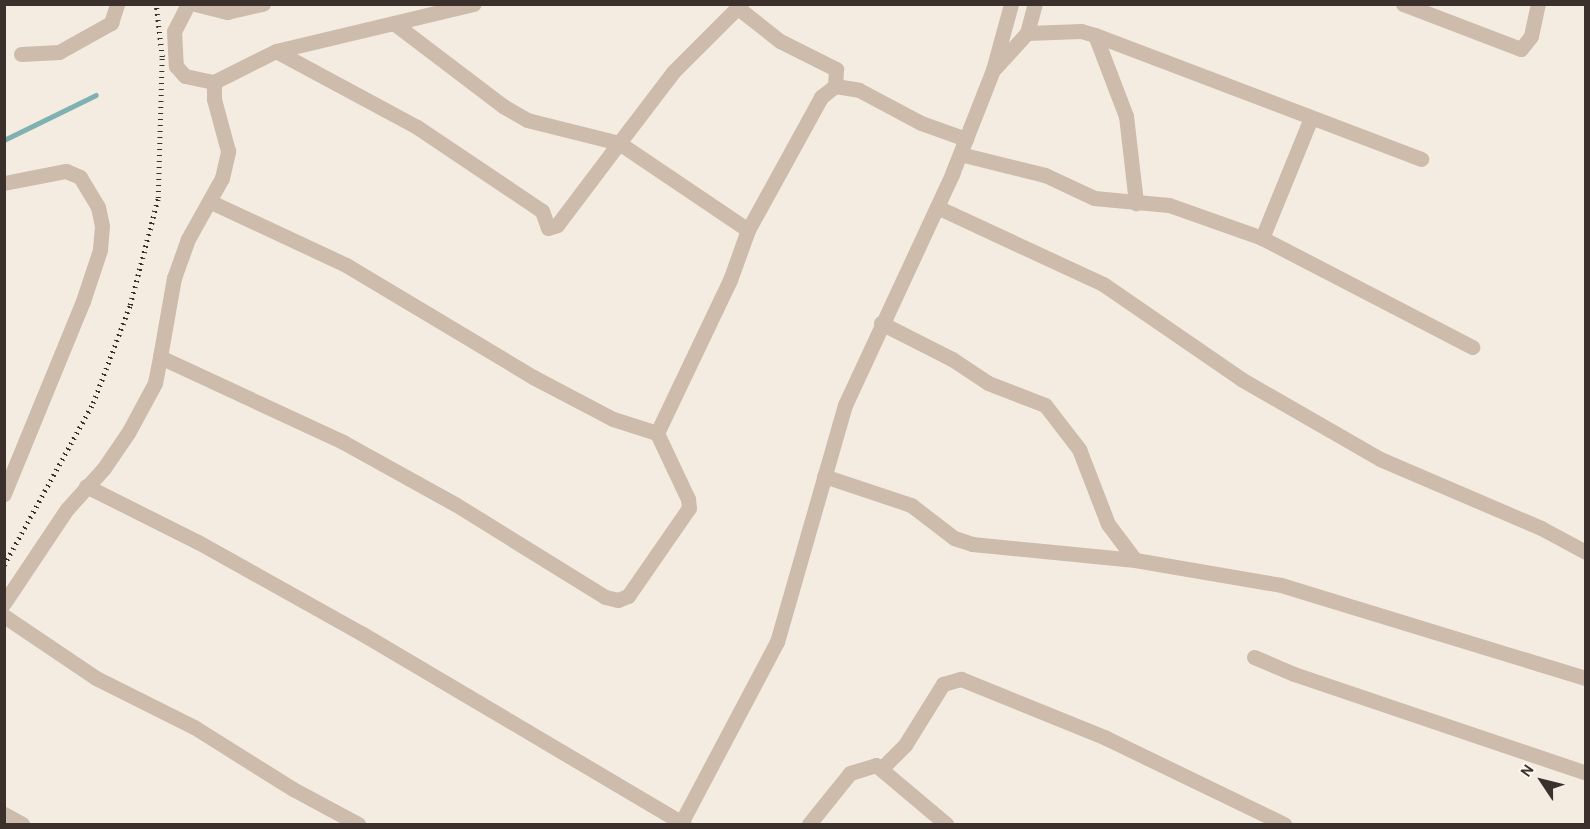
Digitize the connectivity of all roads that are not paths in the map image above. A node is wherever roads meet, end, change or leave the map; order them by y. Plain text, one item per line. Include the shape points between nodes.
1 (117, 4) edge
2 (188, 4) edge
3 (195, 4) edge
4 (473, 4) edge
5 (1011, 4) edge
6 (1035, 4) edge
7 (1403, 4) edge
8 (1538, 4) edge
9 (258, 5) edge
10 (739, 6) edge
11 (395, 24) junction
12 (1027, 33) junction
13 (1095, 35) junction
14 (276, 51) junction
15 (21, 54) dead end
16 (993, 70) junction
17 (214, 82) junction
18 (835, 86) junction
19 (1311, 118) junction
20 (966, 139) junction
21 (619, 143) junction
22 (960, 154) junction
23 (1421, 159) dead end
24 (4, 183) edge
25 (211, 202) junction
26 (1136, 203) junction
27 (937, 207) junction
28 (748, 230) junction
29 (1262, 238) junction
30 (881, 323) junction
31 (1472, 347) dead end
32 (160, 357) junction
33 (657, 434) junction
34 (824, 476) junction
35 (86, 486) junction
36 (4, 494) edge
37 (1586, 552) edge
38 (1135, 560) junction
39 (4, 603) edge
40 (4, 616) edge
41 (1254, 657) dead end
42 (1586, 678) edge
43 (882, 768) junction
44 (1586, 773) edge
45 (4, 814) edge
46 (682, 824) edge
47 (22, 825) edge
48 (358, 825) edge
49 (809, 825) edge
50 (946, 825) edge
51 (1284, 825) edge

1 - 15 street via 111,23 59,52
2 - 17 street via 174,31 176,66 185,76
3 - 9 street via 213,11
4 - 11 street
5 - 16 street
6 - 12 street
7 - 8 street via 1521,49 1531,36
10 - 18 street via 780,41 836,69
10 - 21 street via 673,72
11 - 14 street
11 - 21 street via 527,120
12 - 13 street via 1081,31
12 - 16 street
13 - 19 street
13 - 26 street via 1126,116
14 - 17 street
14 - 21 street via 417,127 542,211 548,228 557,225
16 - 20 street
17 - 25 street via 214,99 228,151
18 - 20 street via 859,90 921,123
18 - 28 street via 821,97
19 - 23 street
19 - 29 street
20 - 22 street
21 - 28 street
22 - 26 street via 1045,175 1094,198
22 - 27 street
24 - 36 street via 66,171 80,177 98,207 102,226 100,250 83,301
25 - 32 street via 188,238 174,278
25 - 33 street via 346,265 532,378 613,419
26 - 29 street via 1169,205
27 - 30 street
27 - 37 street via 1103,284 1258,390 1380,459 1541,528
28 - 33 street via 729,280
29 - 31 street
30 - 34 street via 845,405
30 - 38 street via 952,359 988,383 1045,405 1079,449 1108,524
32 - 33 street via 334,437 455,504 605,597 618,600 628,596 688,508 688,499
32 - 35 street via 146,402 104,468
34 - 38 street via 911,505 954,538 972,544
34 - 46 street via 795,590 777,642
35 - 39 street
35 - 46 street via 198,542 361,633
38 - 42 street via 1281,585
40 - 48 street via 96,678 194,727
41 - 44 street
43 - 49 street via 860,767 850,774
43 - 50 street
43 - 51 street via 905,745 944,684 961,679 1106,738
45 - 47 street

